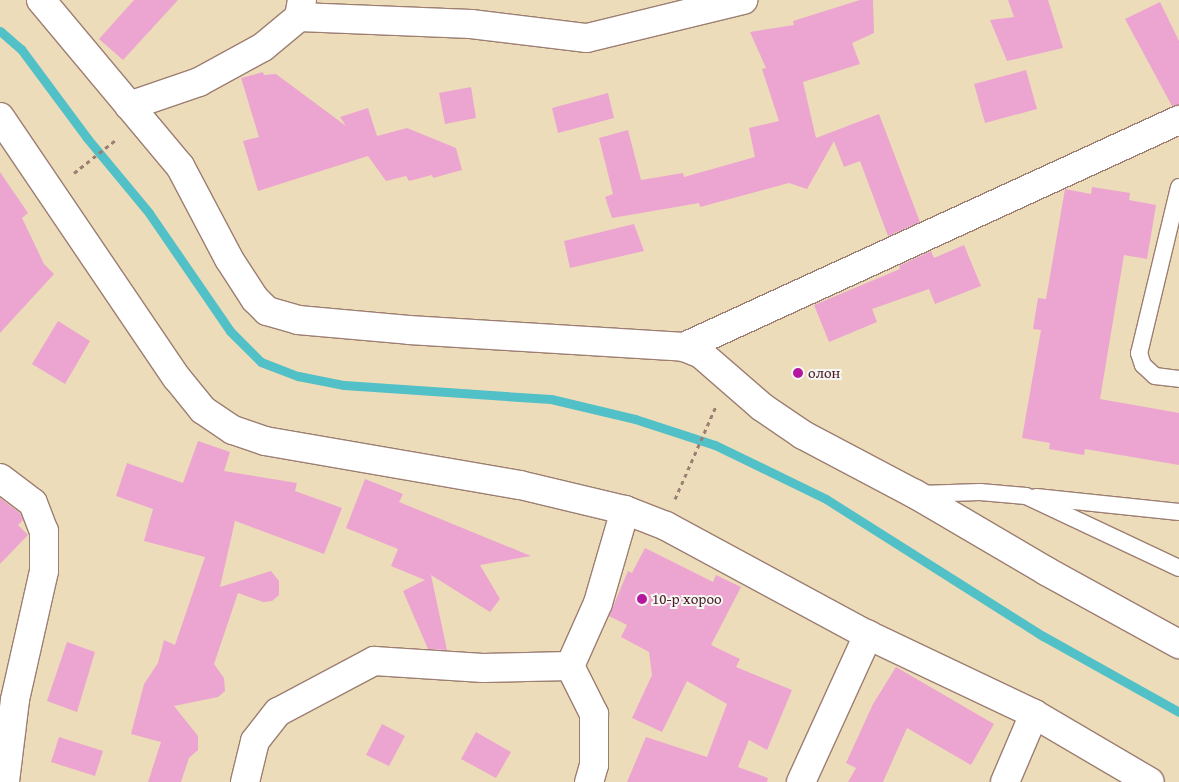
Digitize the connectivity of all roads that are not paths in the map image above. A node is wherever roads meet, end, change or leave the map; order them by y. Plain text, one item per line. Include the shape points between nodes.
1 (41, 0) edge
2 (743, 0) edge
3 (300, 9) edge
4 (136, 112) junction
5 (0, 117) edge
6 (1179, 120) edge
7 (1179, 187) edge
8 (684, 347) junction
9 (1179, 379) edge
10 (0, 478) edge
11 (915, 494) junction
12 (1026, 496) junction
13 (625, 510) junction
14 (1179, 512) edge
15 (1179, 568) edge
16 (868, 635) junction
17 (1179, 644) edge
18 (570, 666) junction
19 (1034, 714) junction
20 (5, 782) edge
21 (246, 782) edge
22 (589, 782) edge
23 (801, 782) edge
24 (1005, 782) edge
25 (1150, 782) edge

1 - 4 street
2 - 3 street via 587,38
3 - 4 street via 263,47 225,70
4 - 8 street via 180,166 244,284 260,307 274,315 419,331
5 - 13 street via 177,378 203,410 233,430 265,442 520,485
6 - 8 street
7 - 9 lane via 1139,353 1143,365 1155,376
8 - 11 street via 701,354 796,431
10 - 20 street via 33,503 44,531 44,571 15,700
11 - 12 lane via 980,492
11 - 17 street
12 - 14 lane
12 - 15 lane
13 - 16 street via 666,526
13 - 18 street via 598,602
16 - 19 street
16 - 23 street
18 - 21 street via 483,668 374,662 278,712 255,741
18 - 22 street via 594,714 594,765
19 - 24 street
19 - 25 street

